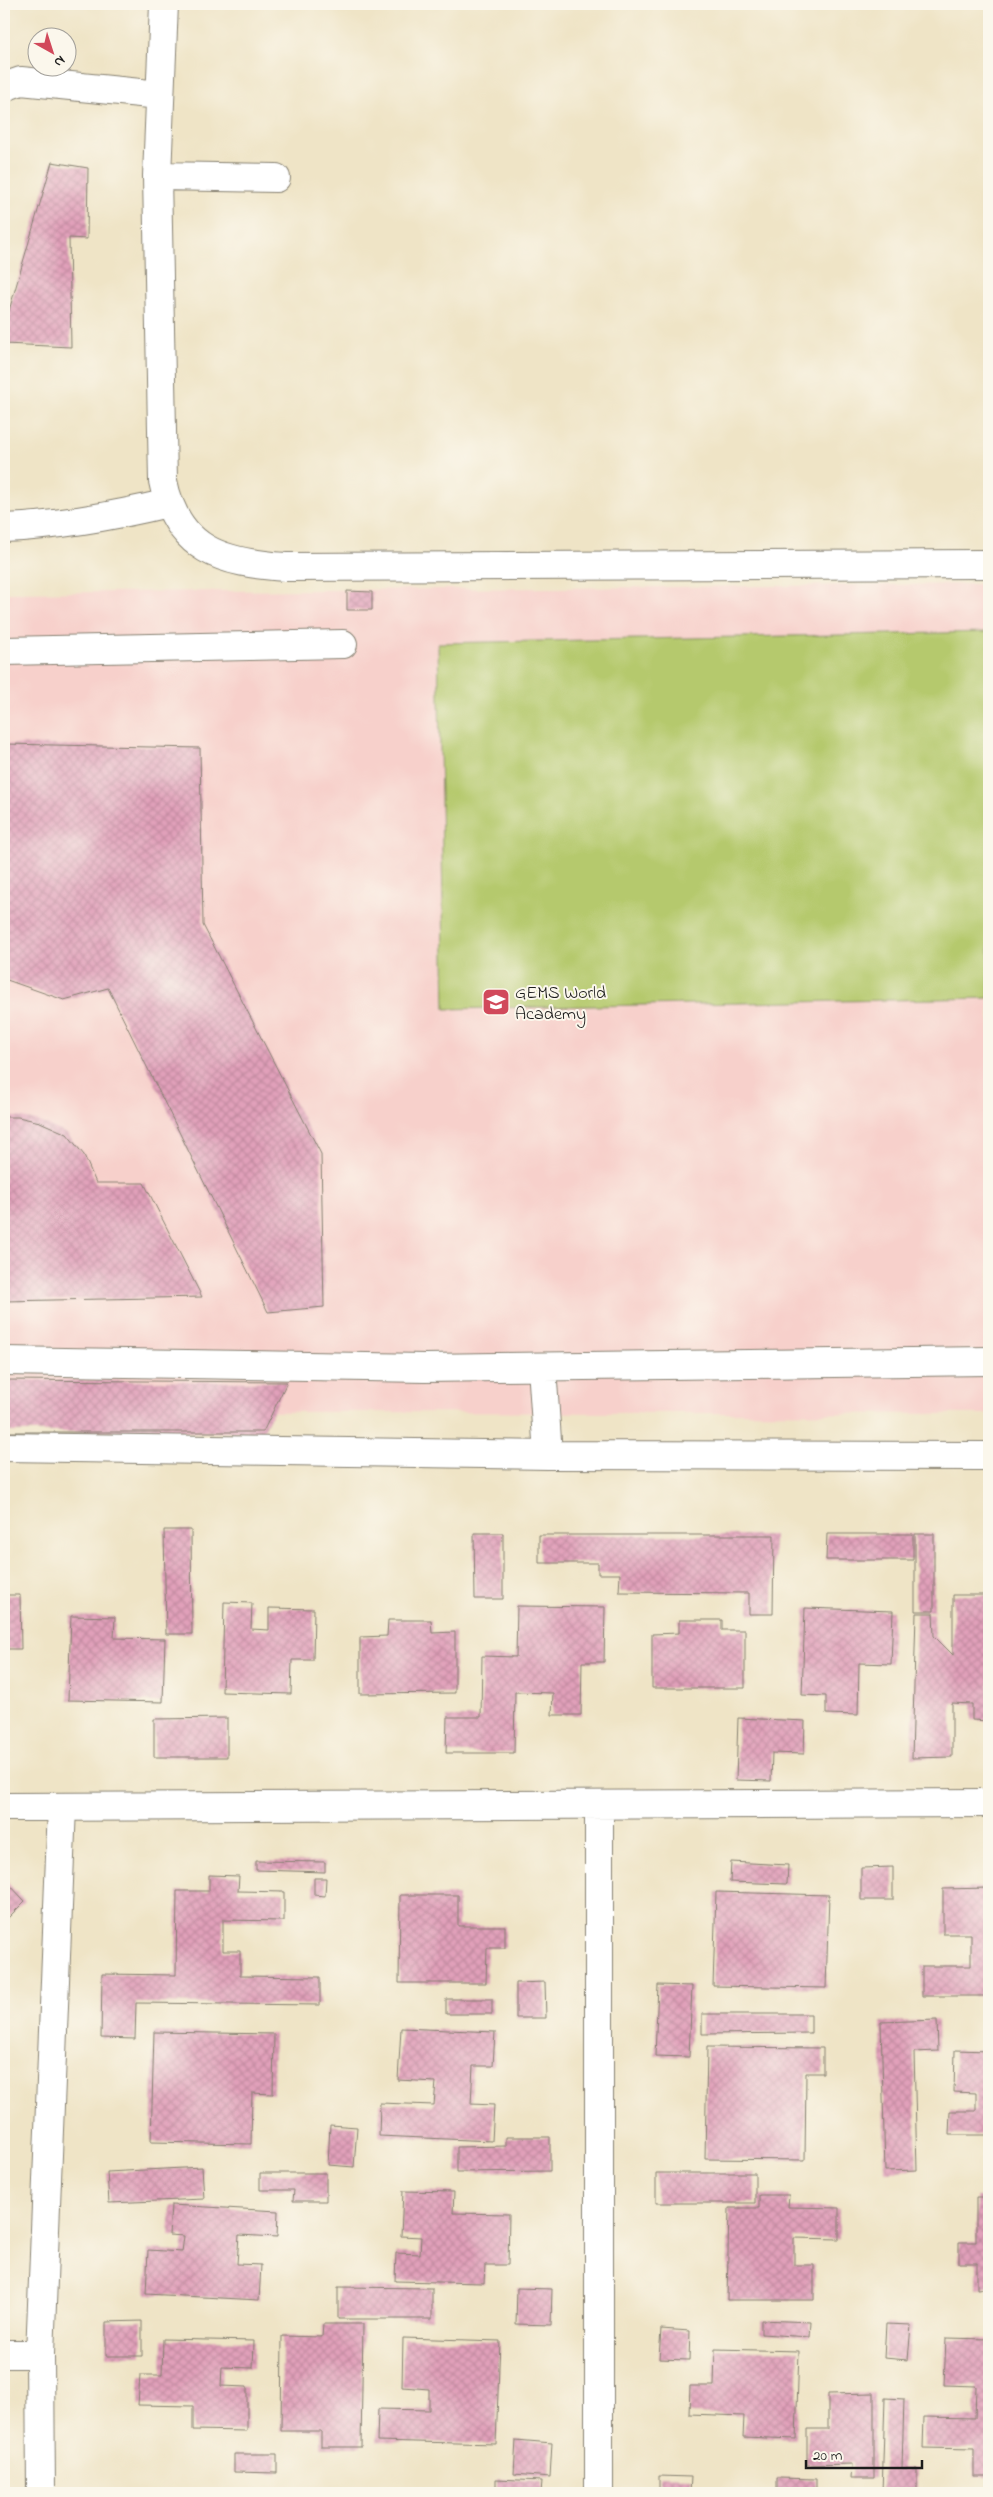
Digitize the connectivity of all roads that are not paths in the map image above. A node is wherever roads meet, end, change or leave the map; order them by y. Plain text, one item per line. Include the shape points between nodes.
1 (164, 4) edge
2 (10, 80) edge
3 (160, 95) junction
4 (157, 176) junction
5 (276, 178) dead end
6 (168, 503) junction
7 (4, 528) edge
8 (989, 564) edge
9 (344, 644) dead end
10 (4, 651) edge
11 (4, 1361) edge
12 (989, 1361) edge
13 (542, 1367) junction
14 (4, 1447) edge
15 (548, 1454) junction
16 (989, 1456) edge
17 (989, 1803) edge
18 (599, 1806) junction
19 (4, 1807) edge
20 (62, 1807) junction
21 (4, 2354) edge
22 (40, 2354) junction
23 (41, 2493) edge
24 (599, 2493) edge

1 - 3 street
2 - 3 street
3 - 4 street
4 - 5 street
4 - 6 street via 162,470
6 - 7 street via 121,515
6 - 8 street via 184,530 206,550 232,561 261,566
9 - 10 street
11 - 13 street
12 - 13 street
13 - 15 street
14 - 15 street
15 - 16 street
17 - 18 street
18 - 20 street
18 - 24 street
19 - 20 street
20 - 22 street
21 - 22 street
22 - 23 street

